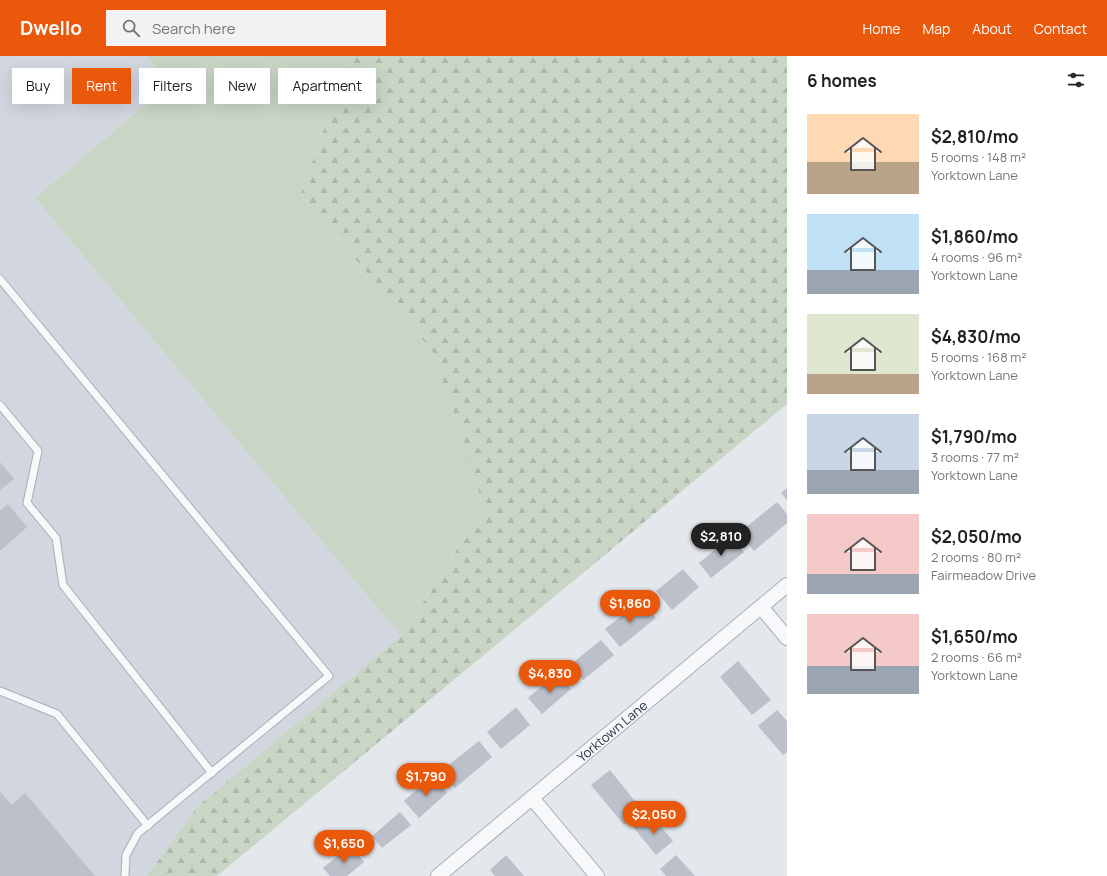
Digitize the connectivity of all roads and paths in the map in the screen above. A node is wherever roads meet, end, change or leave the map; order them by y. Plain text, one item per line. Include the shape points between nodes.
1 (0, 279) edge
2 (0, 405) edge
3 (787, 585) edge
4 (761, 607) junction
5 (787, 638) edge
6 (0, 691) edge
7 (212, 773) junction
8 (532, 798) junction
9 (148, 826) junction
10 (125, 876) edge
11 (438, 876) edge
12 (597, 876) edge

1 - 7 lane via 329,676
2 - 7 lane via 38,451 27,503 56,538 63,585
3 - 4 street, Yorktown Lane
4 - 5 street
4 - 8 street, Yorktown Lane
6 - 9 lane via 57,714
7 - 9 lane
8 - 11 street, Yorktown Lane
8 - 12 street
9 - 10 lane via 138,833 126,854

